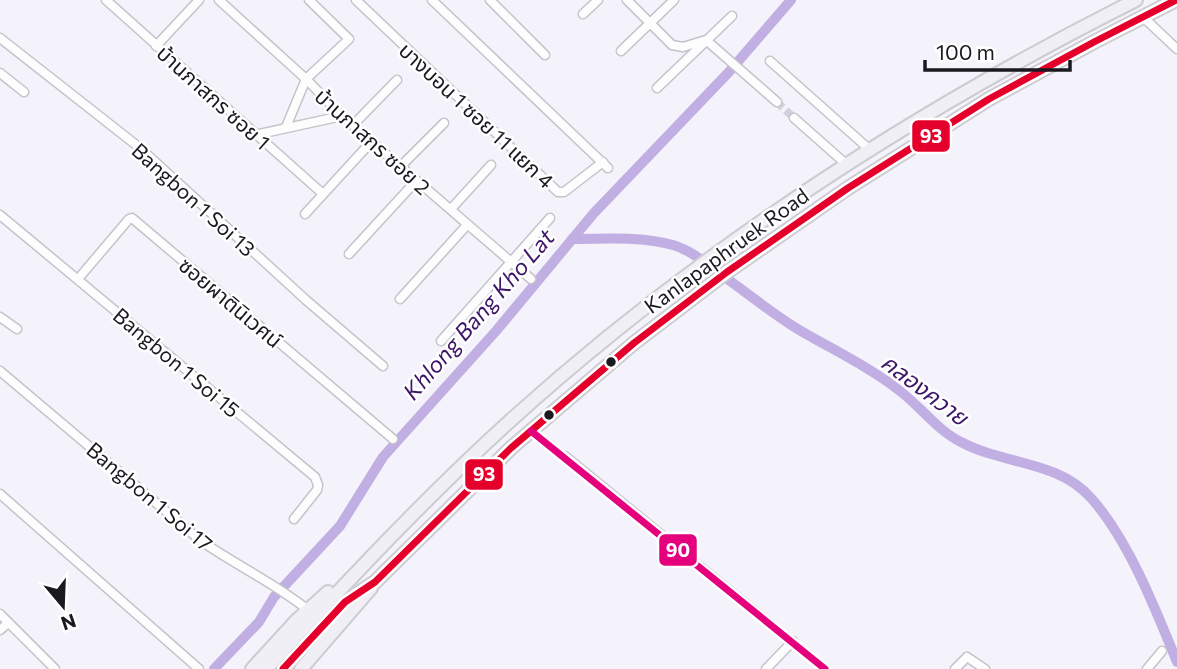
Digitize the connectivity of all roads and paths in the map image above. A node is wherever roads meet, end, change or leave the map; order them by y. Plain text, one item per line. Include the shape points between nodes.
1 (106, 0) edge
2 (200, 0) edge
3 (219, 0) edge
4 (309, 0) edge
5 (356, 0) edge
6 (432, 0) edge
7 (490, 0) edge
8 (598, 0) edge
9 (626, 0) edge
10 (674, 0) edge
11 (1134, 0) edge
12 (1176, 0) edge
13 (583, 14) dead end
14 (733, 16) dead end
15 (1143, 17) junction
16 (649, 23) junction
17 (0, 38) edge
18 (706, 40) junction
19 (156, 46) junction
20 (1177, 49) edge
21 (621, 51) dead end
22 (545, 55) dead end
23 (770, 61) dead end
24 (0, 73) edge
25 (306, 79) junction
26 (397, 80) dead end
27 (657, 88) dead end
28 (24, 92) dead end
29 (777, 103) tunnel mouth
30 (342, 116) junction
31 (794, 118) tunnel mouth
32 (444, 123) dead end
33 (354, 125) junction
34 (286, 127) junction
35 (255, 135) junction
36 (372, 141) junction
37 (869, 149) junction
38 (846, 164) junction
39 (492, 165) dead end
40 (400, 167) junction
41 (416, 181) junction
42 (323, 194) junction
43 (451, 209) junction
44 (305, 214) dead end
45 (0, 215) edge
46 (550, 218) dead end
47 (467, 225) junction
48 (349, 254) dead end
49 (510, 260) junction
50 (79, 279) junction
51 (531, 279) dead end
52 (400, 299) dead end
53 (0, 317) edge
54 (17, 329) dead end
55 (441, 341) dead end
56 (383, 366) dead end
57 (0, 371) edge
58 (531, 431) junction
59 (393, 439) dead end
60 (552, 447) dead end
61 (565, 456) dead end
62 (0, 494) edge
63 (294, 519) dead end
64 (363, 565) junction
65 (374, 582) junction
66 (308, 610) junction
67 (0, 614) edge
68 (8, 623) junction
69 (0, 630) edge
70 (793, 641) junction
71 (1162, 651) dead end
72 (55, 669) edge
73 (199, 669) edge
74 (252, 669) edge
75 (266, 669) edge
76 (284, 669) edge
77 (301, 669) edge
78 (766, 669) edge
79 (825, 669) edge
80 (955, 669) edge
81 (985, 669) edge
82 (1147, 669) edge

1 - 19 street, บ้านภาสกร ซอย 1
2 - 19 street
3 - 25 street, บ้านภาสกร ซอย 2
4 - 25 street via 349,38
5 - 6 street, บางบอน 1 ซอย 11 แยก 4 via 558,192 606,165
7 - 22 street
8 - 13 street
9 - 16 street
10 - 16 street
11 - 37 main road, Kanlapaphruek Road via 984,80
12 - 15 main road, Kanlapaphruek Road
14 - 18 street
15 - 20 street
15 - 58 main road, Kanlapaphruek Road via 978,106 848,188 634,343
16 - 18 street via 672,45 683,47
16 - 21 street
17 - 56 street, Bangbon 1 Soi 13 via 140,148
18 - 27 street
18 - 29 street
19 - 35 street, บ้านภาสกร ซอย 1
23 - 37 street
24 - 28 street
25 - 30 street, บ้านภาสกร ซอย 2
25 - 34 street
26 - 33 street
30 - 33 street, บ้านภาสกร ซอย 2
30 - 34 street
31 - 38 street
32 - 40 street
33 - 36 street, บ้านภาสกร ซอย 2
34 - 35 street
35 - 42 street, บ้านภาสกร ซอย 1
36 - 40 street, บ้านภาสกร ซอย 2
36 - 42 street
37 - 38 main road, Kanlapaphruek Road
38 - 64 main road, Kanlapaphruek Road via 710,259 593,350 513,418
39 - 43 street
40 - 41 street, บ้านภาสกร ซอย 2
41 - 43 street, บ้านภาสกร ซอย 2
41 - 48 street
42 - 44 street
43 - 47 street, บ้านภาสกร ซอย 2
45 - 50 street, Bangbon 1 Soi 15
46 - 49 street
47 - 49 street, บ้านภาสกร ซอย 2
47 - 52 street
49 - 51 street, บ้านภาสกร ซอย 2
49 - 55 street
50 - 59 street, ซอยผาตินิเวศน์ via 132,218
50 - 63 street, Bangbon 1 Soi 15 via 315,478 317,490
53 - 54 street
57 - 66 street, Bangbon 1 Soi 17 via 200,540
58 - 60 street
58 - 65 main road, Kanlapaphruek Road
61 - 70 street
62 - 73 street
64 - 66 main road, Kanlapaphruek Road
64 - 75 main road, Kanlapaphruek Road
65 - 76 main road, Kanlapaphruek Road via 345,602
65 - 77 main road, Kanlapaphruek Road
66 - 74 main road, Kanlapaphruek Road
67 - 68 street
68 - 69 street
68 - 72 street
70 - 78 street
70 - 79 street
71 - 82 street
80 - 81 street via 967,657

